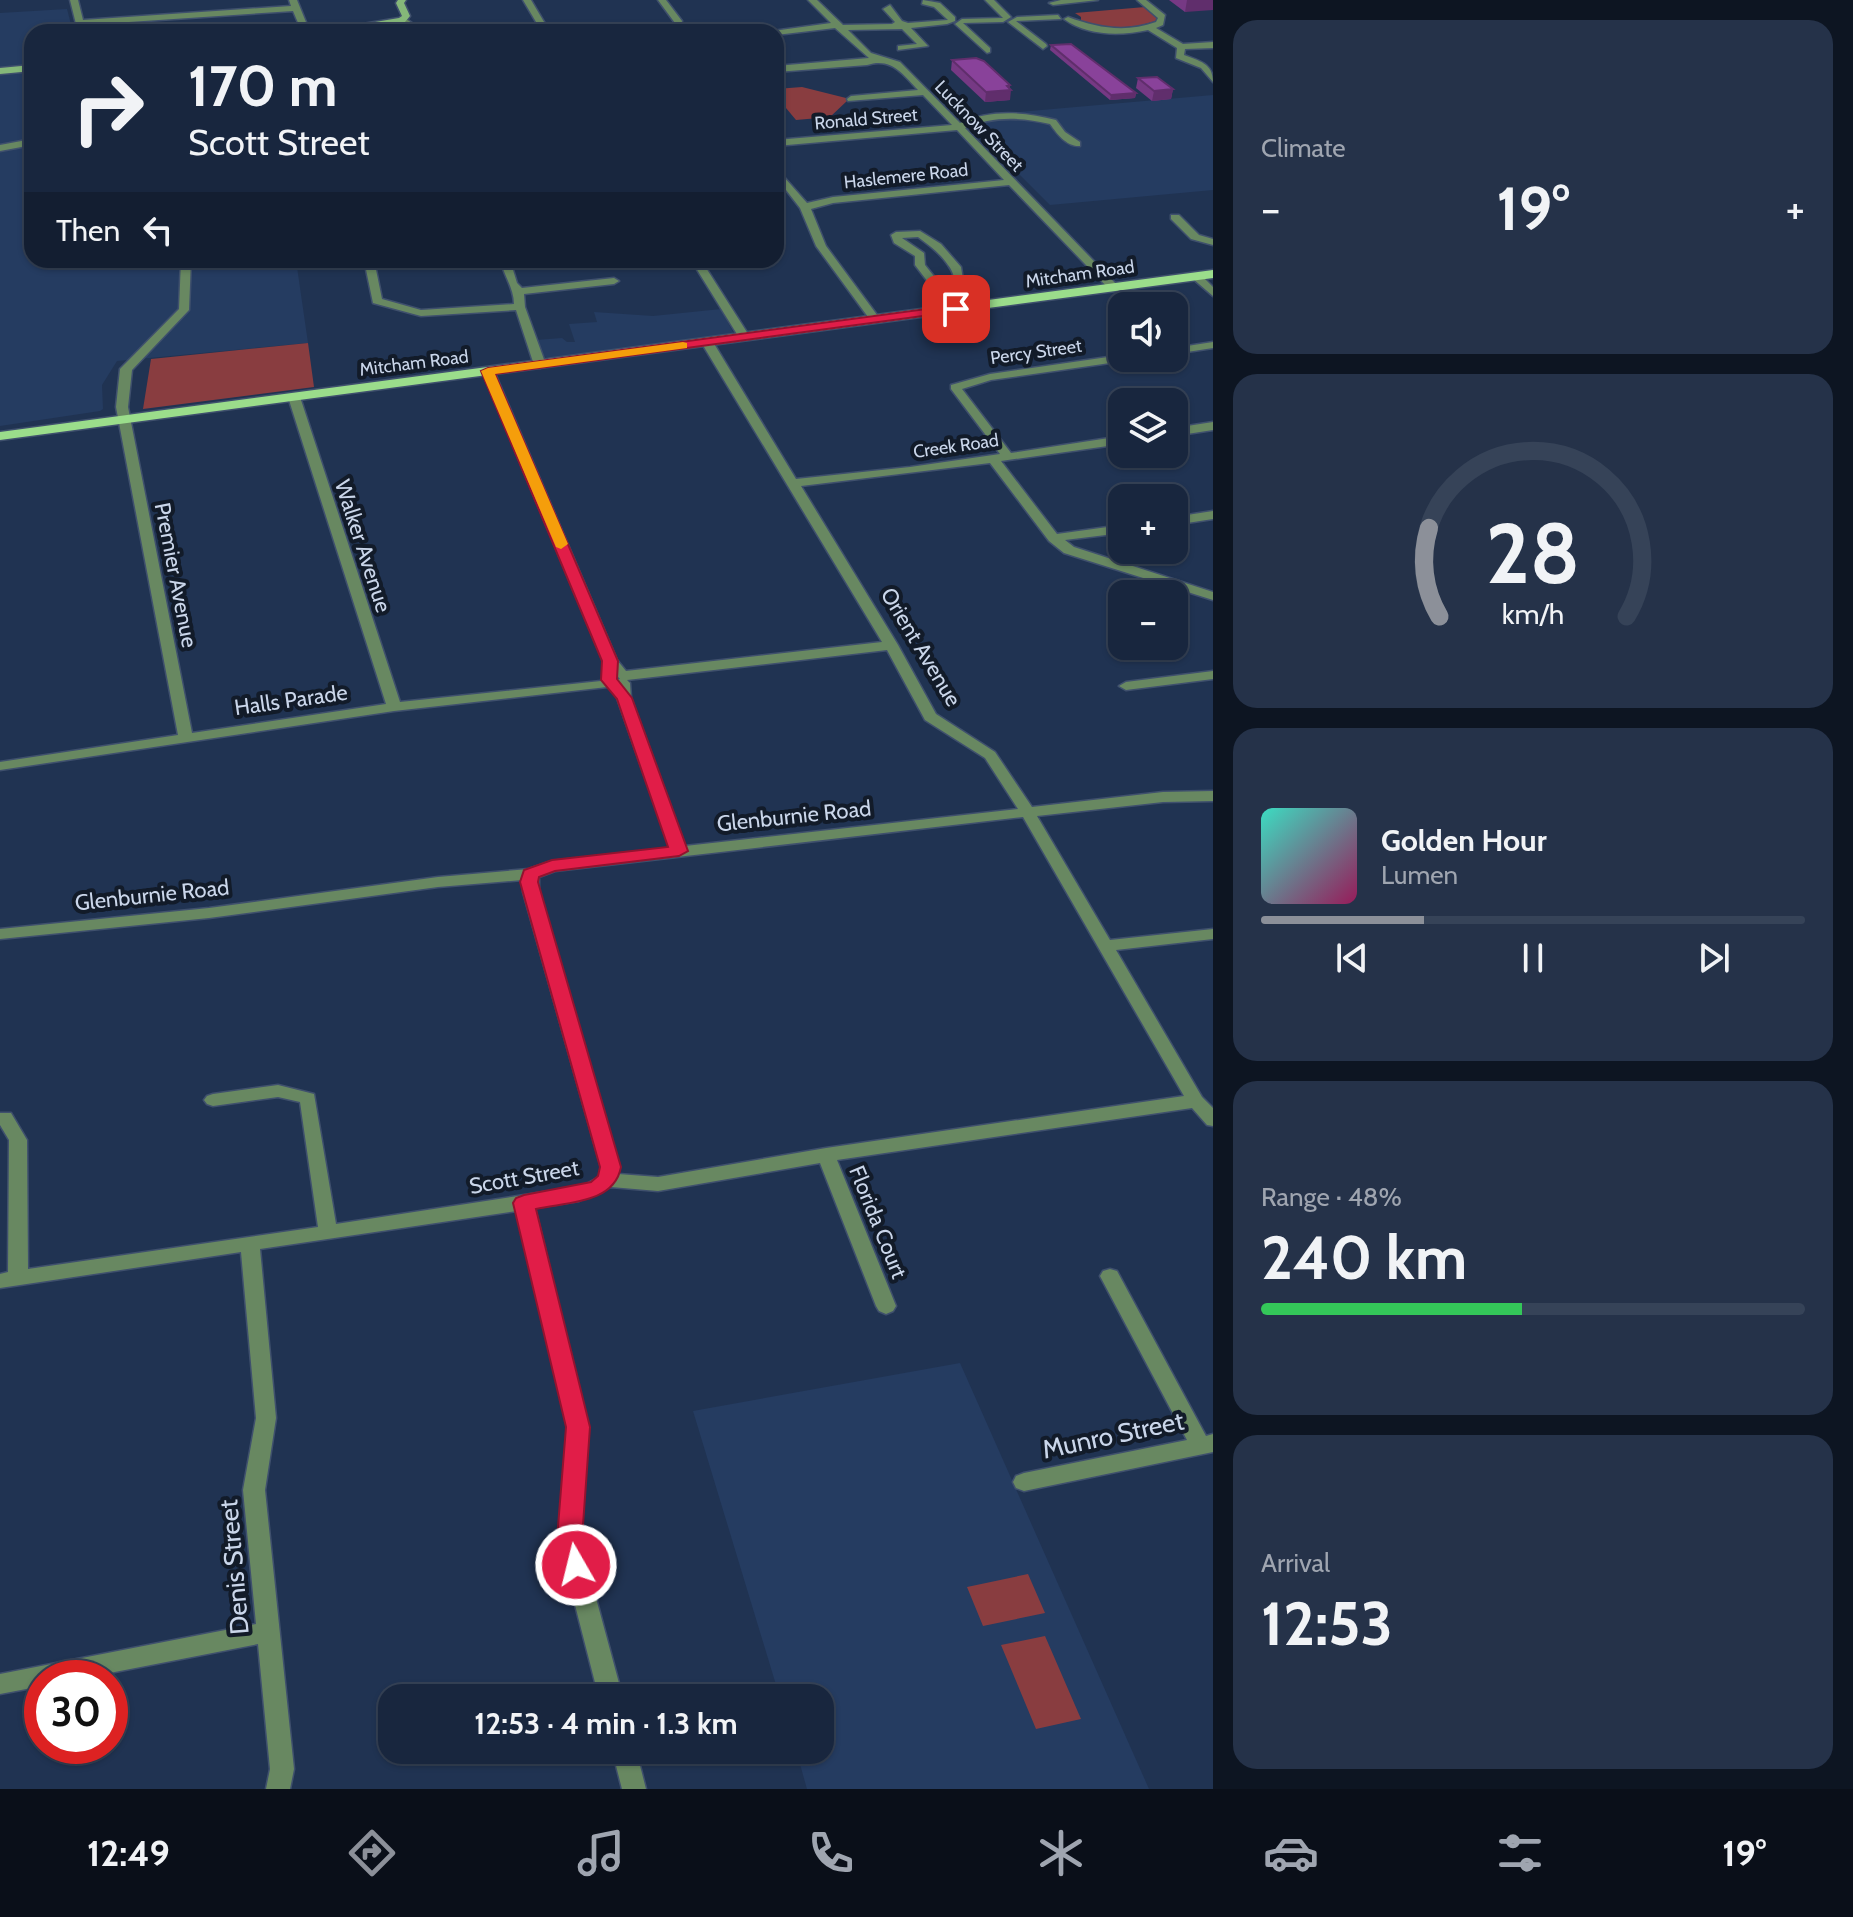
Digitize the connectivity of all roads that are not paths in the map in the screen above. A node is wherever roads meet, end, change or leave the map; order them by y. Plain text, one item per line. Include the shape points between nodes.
1 (74, 0) edge
2 (402, 0) edge
3 (527, 0) edge
4 (662, 0) edge
5 (812, 0) edge
6 (989, 0) edge
7 (1094, 0) edge
8 (1141, 0) edge
9 (925, 2) dead end
10 (1051, 2) edge
11 (895, 3) edge
12 (294, 4) edge
13 (1063, 16) junction
14 (1010, 19) junction
15 (402, 20) junction
16 (955, 22) junction
17 (79, 24) edge
18 (116, 24) edge
19 (303, 24) edge
20 (375, 24) edge
21 (408, 24) edge
22 (541, 24) edge
23 (679, 24) edge
24 (902, 25) junction
25 (839, 26) junction
26 (1149, 27) junction
27 (1090, 29) junction
28 (784, 32) edge
29 (1102, 40) dead end
30 (1213, 45) edge
31 (1043, 46) dead end
32 (1181, 47) junction
33 (901, 48) dead end
34 (987, 50) dead end
35 (878, 58) junction
36 (784, 68) edge
37 (24, 69) edge
38 (0, 71) edge
39 (1213, 79) edge
40 (924, 92) junction
41 (851, 99) dead end
42 (959, 127) junction
43 (784, 142) edge
44 (24, 144) edge
45 (1077, 144) dead end
46 (0, 148) edge
47 (784, 181) edge
48 (1011, 182) junction
49 (805, 207) junction
50 (1175, 217) dead end
51 (1213, 242) edge
52 (186, 268) edge
53 (371, 268) edge
54 (507, 268) edge
55 (701, 268) edge
56 (1213, 274) edge
57 (1196, 276) junction
58 (614, 281) dead end
59 (1114, 288) junction
60 (519, 291) junction
61 (1213, 293) edge
62 (978, 300) junction
63 (520, 307) junction
64 (875, 319) junction
65 (744, 337) junction
66 (707, 342) junction
67 (1213, 345) edge
68 (1188, 349) edge
69 (1108, 360) edge
70 (540, 365) junction
71 (488, 371) junction
72 (294, 397) junction
73 (126, 419) junction
74 (1213, 426) edge
75 (1188, 430) edge
76 (0, 436) edge
77 (1108, 442) edge
78 (1008, 457) junction
79 (993, 459) junction
80 (794, 483) junction
81 (1213, 515) edge
82 (1188, 519) edge
83 (1108, 531) edge
84 (1097, 533) junction
85 (1054, 538) junction
86 (1099, 560) junction
87 (1213, 596) edge
88 (891, 645) junction
89 (1213, 675) edge
90 (617, 680) junction
91 (1126, 686) dead end
92 (394, 707) junction
93 (186, 738) junction
94 (0, 766) edge
95 (1213, 796) edge
96 (1028, 813) junction
97 (679, 851) junction
98 (531, 874) junction
99 (0, 934) edge
100 (1213, 934) edge
101 (1106, 946) junction
102 (213, 1100) dead end
103 (1196, 1101) junction
104 (5, 1118) dead end
105 (1213, 1120) edge
106 (826, 1155) junction
107 (608, 1180) junction
108 (524, 1203) junction
109 (328, 1232) junction
110 (250, 1244) junction
111 (1110, 1276) dead end
112 (9, 1280) edge
113 (886, 1306) dead end
114 (1207, 1445) edge
115 (1024, 1482) dead end
116 (268, 1632) junction
117 (0, 1684) edge
118 (607, 1684) edge
119 (628, 1764) edge
120 (278, 1789) edge
121 (634, 1789) edge

1 - 17 street
2 - 15 street
3 - 22 street
4 - 23 street
5 - 25 street, Lucknow Street
6 - 14 street
7 - 10 street
8 - 26 street via 1162,17
9 - 16 street via 937,5
10 - 13 street
11 - 24 street via 887,9
12 - 18 street
12 - 19 street
13 - 14 street
13 - 27 street
14 - 16 street
14 - 31 street
15 - 20 street
15 - 21 street
16 - 24 street
16 - 34 street
24 - 25 street
24 - 33 street via 924,46
25 - 28 street
25 - 35 street, Lucknow Street via 868,55
26 - 27 street
26 - 32 street
27 - 29 street
30 - 32 street
32 - 39 street via 1179,56 1204,66
35 - 36 street
35 - 40 street, Lucknow Street via 897,64
37 - 38 street
40 - 41 street
40 - 42 street, Lucknow Street
42 - 43 street, Ronald Street
42 - 45 street, Ronald Street via 994,115 1047,120
42 - 48 street, Lucknow Street
44 - 46 street
47 - 49 street
48 - 49 street, Haslemere Road
48 - 59 street, Lucknow Street
49 - 64 street via 821,246
50 - 51 street via 1195,237
52 - 73 street, Premier Avenue via 184,310 126,369
53 - 63 street via 377,301 421,313
54 - 60 street
55 - 65 street
56 - 57 main road, Mitcham Road
57 - 59 main road, Mitcham Road
57 - 61 street
58 - 60 street
59 - 62 main road, Mitcham Road
60 - 63 street
62 - 62 street via 945,297 920,265 920,255 896,235 916,233 937,246 956,267 958,281
62 - 64 main road, Mitcham Road
63 - 70 street
64 - 65 main road, Mitcham Road
65 - 66 main road, Mitcham Road
66 - 70 main road, Mitcham Road
66 - 80 street, Orient Avenue
67 - 68 street
69 - 78 street, Percy Street via 955,387
70 - 71 main road, Mitcham Road
71 - 72 main road, Mitcham Road
71 - 90 street
72 - 73 main road, Mitcham Road
72 - 92 street, Walker Avenue
73 - 76 main road, Mitcham Road
73 - 93 street, Premier Avenue
74 - 75 street
77 - 78 street, Creek Road
78 - 79 street, Creek Road
79 - 80 street, Creek Road
79 - 85 street
80 - 88 street, Orient Avenue
81 - 82 street
83 - 84 street
84 - 85 street
84 - 86 street via 1093,543
85 - 86 street via 1069,550
86 - 87 street
88 - 90 street, Halls Parade
88 - 96 street, Orient Avenue via 930,717 990,755
89 - 91 street
90 - 92 street, Halls Parade
90 - 97 street
92 - 93 street, Halls Parade
93 - 94 street, Halls Parade
95 - 96 street, Glenburnie Road
96 - 97 street, Glenburnie Road
96 - 101 street, Orient Avenue
97 - 98 street, Glenburnie Road via 552,866
98 - 99 street, Glenburnie Road
98 - 107 street via 531,892 610,1167
100 - 101 street
101 - 103 street, Orient Avenue
102 - 109 street via 278,1091 308,1098
103 - 105 street, Orient Avenue
103 - 106 street, Scott Street
104 - 112 street via 18,1140
106 - 107 street, Scott Street via 658,1184
106 - 113 street, Florida Court
107 - 108 street, Scott Street via 598,1188
108 - 109 street, Scott Street
108 - 118 street via 578,1427 569,1539
109 - 110 street, Scott Street
110 - 112 street, Scott Street
110 - 116 street, Denis Street via 266,1418 254,1490
111 - 114 street
114 - 115 street, Munro Street
116 - 117 street
116 - 120 street, Denis Street via 282,1769
119 - 121 street

